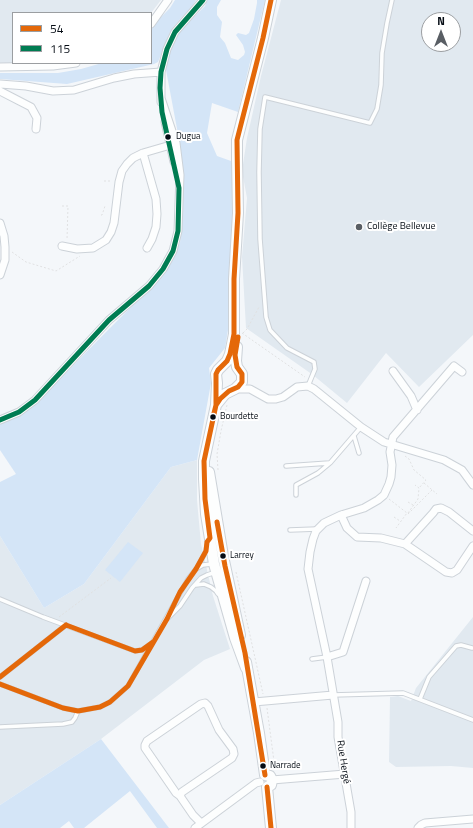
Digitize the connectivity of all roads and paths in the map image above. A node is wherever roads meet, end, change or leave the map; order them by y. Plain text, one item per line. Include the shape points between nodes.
1 (168, 0) edge
2 (203, 0) edge
3 (271, 0) edge
4 (392, 0) edge
5 (199, 3) edge
6 (152, 23) edge
7 (68, 64) edge
8 (0, 67) edge
9 (161, 72) junction
10 (0, 84) edge
11 (0, 91) edge
12 (36, 128) dead end
13 (173, 144) junction
14 (143, 153) junction
15 (62, 206) dead end
16 (105, 206) dead end
17 (101, 215) dead end
18 (0, 223) edge
19 (68, 236) dead end
20 (62, 246) dead end
21 (147, 248) dead end
22 (18, 256) dead end
23 (81, 256) dead end
24 (0, 275) edge
25 (265, 296) junction
26 (234, 302) junction
27 (243, 333) dead end
28 (223, 366) junction
29 (237, 367) junction
30 (393, 371) dead end
31 (462, 372) dead end
32 (242, 379) junction
33 (217, 383) junction
34 (308, 386) junction
35 (250, 389) junction
36 (232, 390) junction
37 (228, 403) dead end
38 (216, 405) junction
39 (417, 410) junction
40 (0, 420) edge
41 (361, 427) junction
42 (354, 436) junction
43 (391, 445) junction
44 (207, 448) junction
45 (359, 453) dead end
46 (404, 456) dead end
47 (330, 463) junction
48 (286, 466) dead end
49 (218, 470) dead end
50 (424, 482) junction
51 (415, 485) dead end
52 (473, 485) edge
53 (419, 488) junction
54 (432, 490) junction
55 (437, 494) dead end
56 (296, 495) dead end
57 (384, 495) junction
58 (408, 502) dead end
59 (413, 505) junction
60 (407, 513) junction
61 (341, 515) junction
62 (394, 517) dead end
63 (401, 521) junction
64 (319, 528) junction
65 (396, 528) dead end
66 (290, 530) dead end
67 (473, 532) edge
68 (210, 538) junction
69 (406, 544) junction
70 (473, 546) edge
71 (225, 566) junction
72 (215, 568) junction
73 (196, 569) junction
74 (235, 570) dead end
75 (111, 578) dead end
76 (366, 581) dead end
77 (196, 585) junction
78 (0, 599) edge
79 (225, 605) junction
80 (167, 619) junction
81 (54, 621) junction
82 (66, 625) junction
83 (153, 642) junction
84 (472, 648) dead end
85 (327, 657) junction
86 (312, 659) dead end
87 (246, 668) junction
88 (0, 677) edge
89 (0, 684) edge
90 (334, 695) junction
91 (420, 699) junction
92 (265, 701) junction
93 (254, 702) junction
94 (78, 710) junction
95 (473, 720) edge
96 (0, 727) edge
97 (345, 774) junction
98 (268, 781) junction
99 (180, 796) junction
100 (473, 819) edge
101 (201, 823) junction
102 (195, 828) edge
103 (272, 828) edge
104 (351, 828) edge
105 (418, 828) edge

1 - 6 street
2 - 5 street
3 - 26 street via 238,140
4 - 25 lane via 382,53 377,109 370,123 265,98 260,129 260,239
5 - 9 street via 175,32
7 - 8 street
9 - 10 street via 114,78 74,90 53,91
9 - 13 street via 162,112
11 - 12 street via 31,107 36,118
13 - 14 street
13 - 40 street via 180,175 178,231 173,251 163,269 149,286 102,328 35,400 19,412
14 - 20 street via 133,158 122,171 114,223 106,240 93,248 77,249
14 - 21 street via 156,199 157,214 156,227
15 - 19 path via 68,206
16 - 17 path
18 - 24 street via 4,236 5,260
22 - 23 path via 26,262 56,271
25 - 27 path
25 - 34 lane via 270,330 287,348 314,362 315,369
26 - 28 street via 232,344
26 - 29 street via 239,331 235,355
28 - 29 street
28 - 33 street via 216,374
29 - 32 street
30 - 39 street via 411,396
31 - 39 street via 454,366
32 - 35 street
32 - 36 street via 240,385
33 - 36 street via 221,388
33 - 38 street
34 - 35 street via 297,387 276,399 268,399
34 - 41 street
35 - 36 street
36 - 38 street
37 - 49 path via 216,454
38 - 44 street
39 - 43 street via 393,437
41 - 42 lane
41 - 43 street
42 - 45 lane
42 - 47 lane
43 - 52 street via 444,460 462,470
43 - 57 street via 391,477
44 - 68 street via 204,480
44 - 71 street
46 - 50 path via 409,459 414,470 426,480
47 - 48 lane
47 - 56 lane via 296,485
50 - 53 path
50 - 54 path
51 - 53 path
53 - 59 path via 418,499
54 - 55 path
54 - 60 path
57 - 60 path
57 - 61 street via 364,508
58 - 59 path
59 - 60 path
60 - 63 path
61 - 64 street
61 - 69 street via 347,528 357,537 381,538
62 - 63 path
63 - 65 path
64 - 66 lane
64 - 85 street, Rue Hergé via 313,539 308,569
67 - 69 street via 441,508 436,509
68 - 72 street
68 - 73 lane
69 - 70 street via 446,572 457,570
71 - 72 lane
71 - 72 lane
71 - 87 street via 245,653
72 - 73 lane via 203,565
72 - 77 lane
72 - 79 street
73 - 80 lane via 180,592
74 - 92 path
75 - 81 path
76 - 85 street via 343,652
77 - 79 lane via 211,586 221,603
77 - 80 lane
78 - 81 lane
79 - 87 street
80 - 83 lane
81 - 82 lane
82 - 83 lane via 135,651 142,650
82 - 88 lane
83 - 94 lane via 131,681 120,694 100,707
84 - 91 lane via 456,646 430,676
85 - 86 lane
85 - 90 street, Rue Hergé
87 - 93 street
89 - 94 lane via 63,708
90 - 91 lane via 397,692
90 - 92 street
90 - 97 street, Rue Hergé
91 - 95 lane
92 - 93 street
92 - 98 path
93 - 98 street
94 - 96 lane via 72,722 63,724
97 - 98 street
97 - 104 street, Rue Hergé
98 - 101 street via 256,783
98 - 103 street
99 - 99 street via 234,754 205,703 147,741 145,745
99 - 101 street
100 - 105 street via 425,823
101 - 102 street

